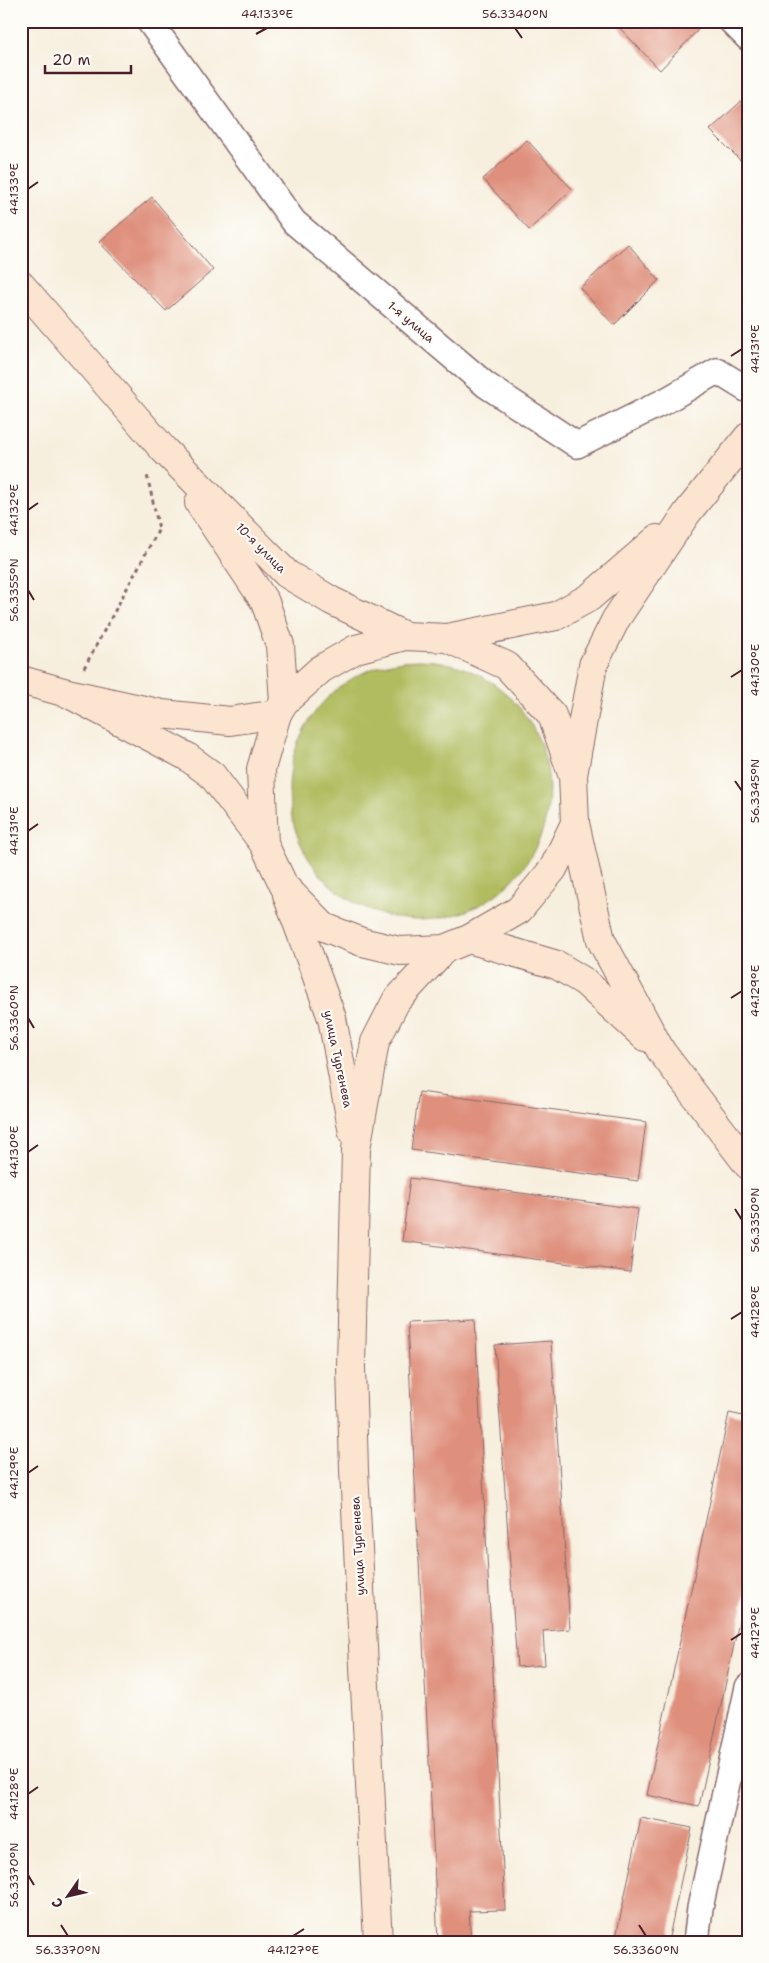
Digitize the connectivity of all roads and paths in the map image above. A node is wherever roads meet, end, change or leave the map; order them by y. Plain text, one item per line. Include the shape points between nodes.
1 (149, 21) edge
2 (731, 21) edge
3 (748, 38) edge
4 (21, 285) edge
5 (748, 390) edge
6 (748, 437) edge
7 (163, 449) junction
8 (687, 512) junction
9 (404, 636) junction
10 (447, 638) junction
11 (21, 680) edge
12 (67, 693) junction
13 (280, 708) junction
14 (573, 775) junction
15 (575, 822) junction
16 (264, 844) junction
17 (284, 886) junction
18 (470, 939) junction
19 (444, 949) junction
20 (661, 1051) junction
21 (356, 1149) junction
22 (748, 1165) edge
23 (748, 1687) edge
24 (378, 1942) edge
25 (696, 1942) edge

1 - 5 street, 1-я улица via 294,222 486,385 577,445 717,371
2 - 3 street
4 - 7 street, 10-я улица
6 - 8 street
7 - 9 street, 10-я улица via 287,574 332,601
7 - 12 path via 145,465 159,529 90,661
7 - 13 street, 10-я улица via 265,602 280,645
8 - 10 street via 590,597 556,616
8 - 14 street via 616,619 593,665
9 - 10 street
9 - 13 street via 356,649 320,669
10 - 14 street via 507,666 552,715
11 - 12 street
12 - 13 street via 162,714 230,721
12 - 16 street via 186,756 212,775
13 - 16 street via 261,769
14 - 15 street
15 - 18 street via 553,869 519,910
15 - 20 street via 601,940
16 - 17 street
17 - 19 street via 324,927 362,942 400,951
17 - 21 street, улица Тургенева via 332,1018
18 - 19 street
18 - 20 street via 557,965 585,982
19 - 21 street, улица Тургенева via 396,1001 375,1042
20 - 22 street
21 - 24 street, улица Тургенева via 352,1395
23 - 25 street via 700,1908

